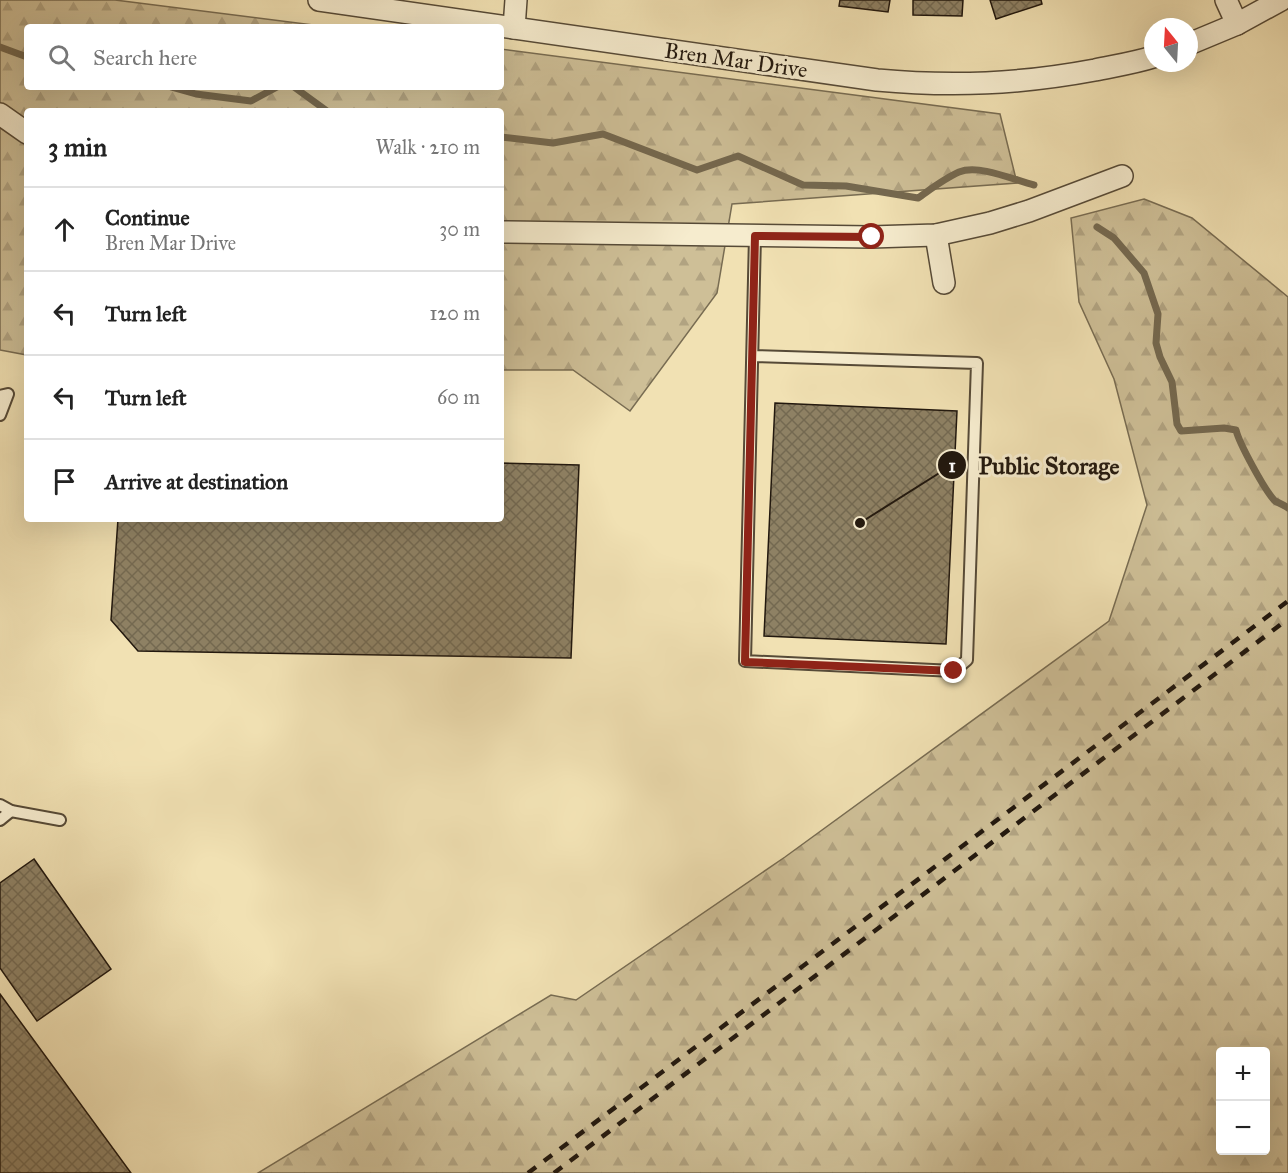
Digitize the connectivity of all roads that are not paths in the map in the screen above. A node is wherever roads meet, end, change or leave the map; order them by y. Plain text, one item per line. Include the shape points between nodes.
1 (319, 0) edge
2 (516, 0) edge
3 (1226, 0) edge
4 (1281, 0) edge
5 (433, 22) edge
6 (465, 24) edge
7 (1237, 24) junction
8 (504, 26) edge
9 (514, 27) junction
10 (1198, 40) edge
11 (1144, 59) edge
12 (0, 114) edge
13 (24, 132) edge
14 (1122, 176) dead end
15 (504, 232) edge
16 (936, 235) junction
17 (755, 236) junction
18 (944, 283) dead end
19 (753, 356) junction
20 (0, 396) edge
21 (0, 415) edge
22 (0, 805) edge
23 (11, 811) junction
24 (0, 820) edge
25 (60, 820) dead end

1 - 5 street, Bren Mar Drive
2 - 9 street
3 - 7 street
4 - 7 street
5 - 6 street, Bren Mar Drive
7 - 10 street
8 - 9 street, Bren Mar Drive
9 - 11 street, Bren Mar Drive via 921,84 1047,79
12 - 13 street
14 - 16 street via 1029,211
15 - 17 street
16 - 17 street
16 - 18 street
17 - 19 lane
19 - 19 lane via 745,662 954,671 968,660 977,363
20 - 21 lane via 8,394
22 - 23 lane
23 - 24 lane
23 - 25 lane

